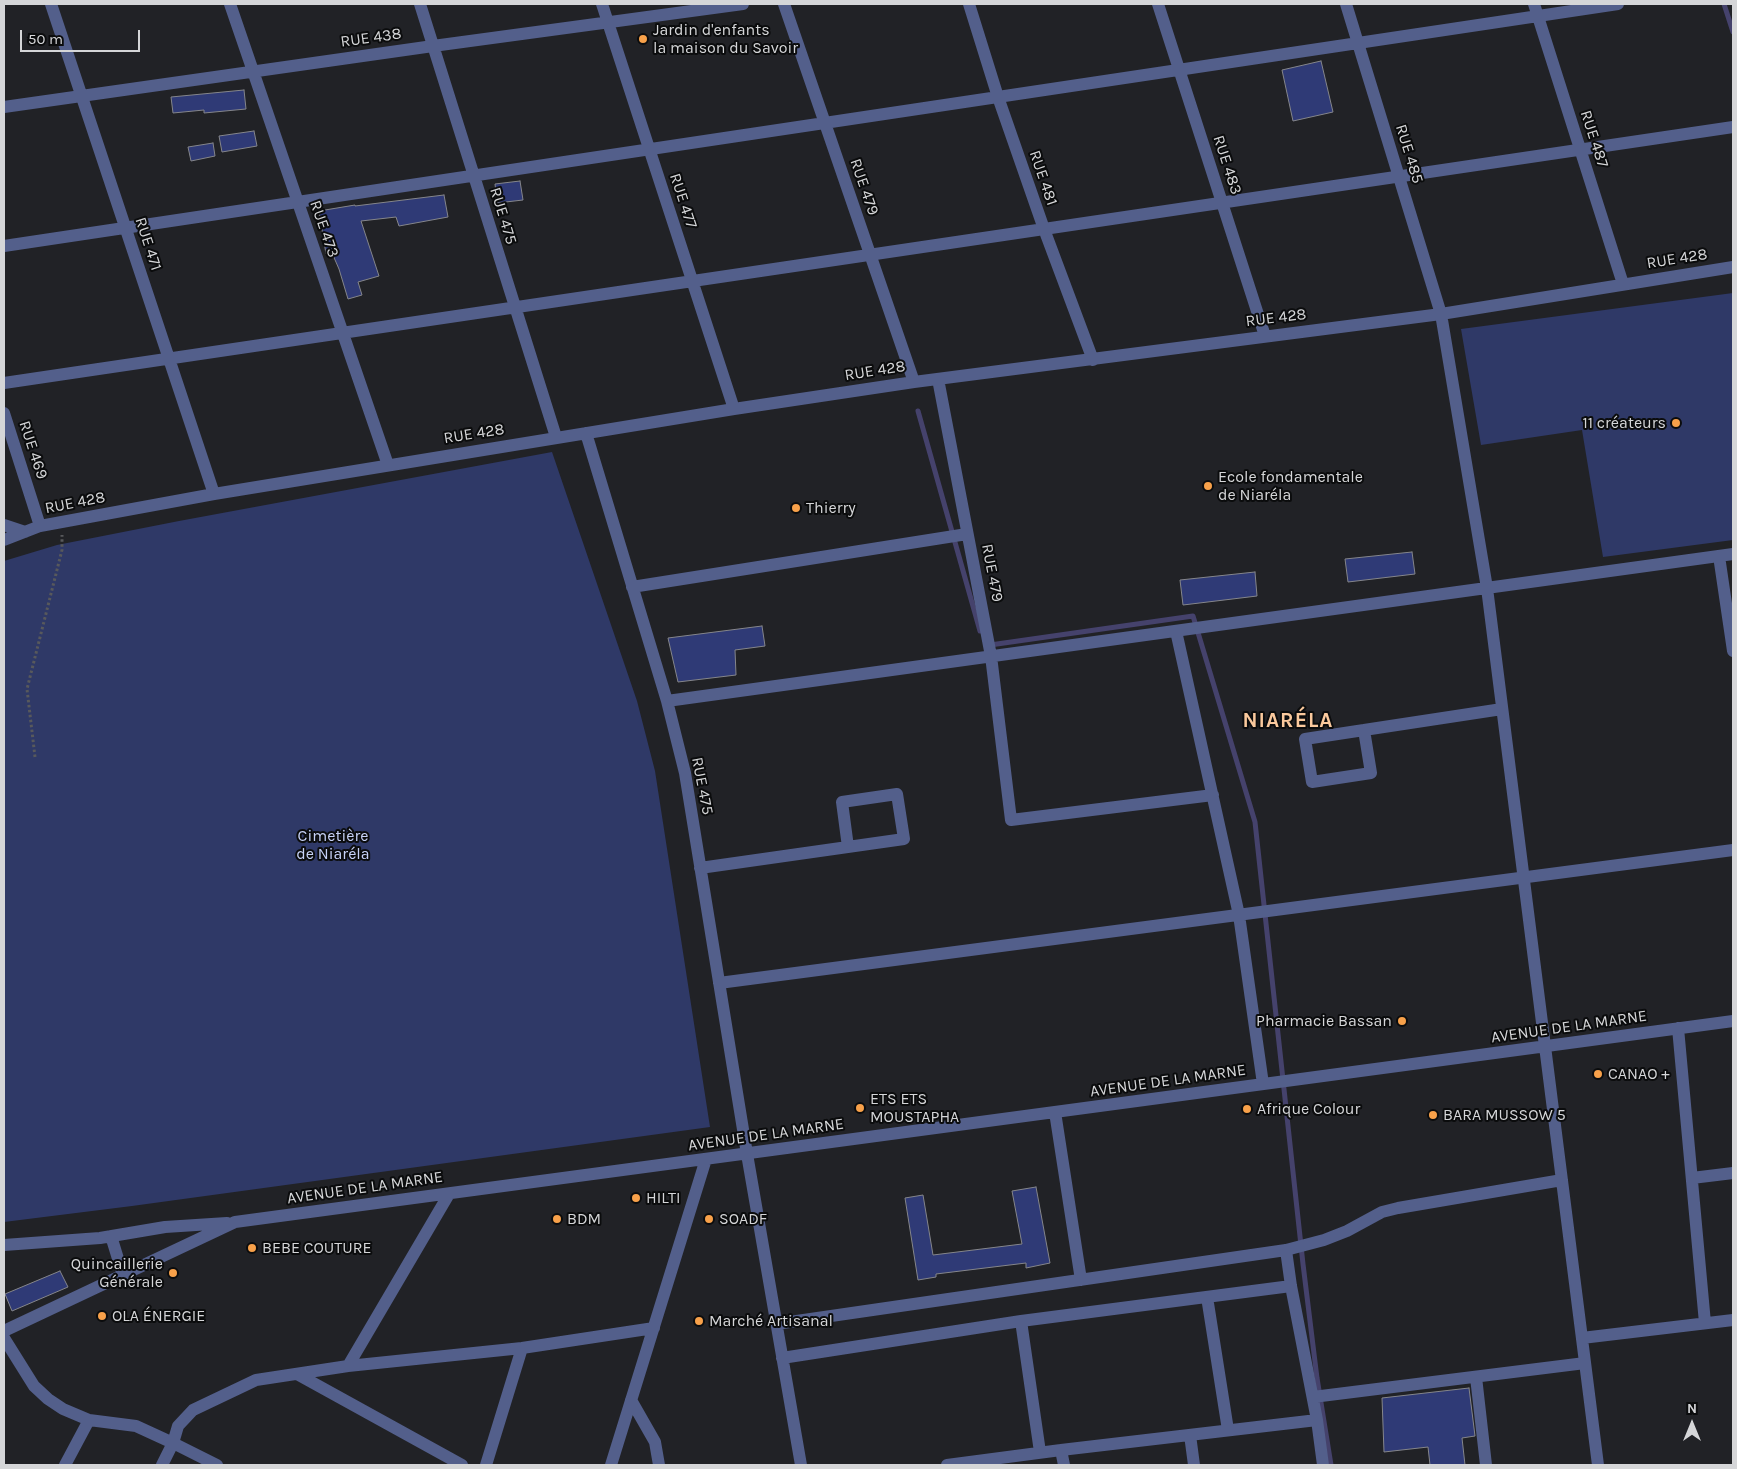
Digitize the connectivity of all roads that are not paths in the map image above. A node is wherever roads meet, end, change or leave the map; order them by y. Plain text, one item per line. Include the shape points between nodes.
1 (51, 4) edge
2 (230, 4) edge
3 (420, 4) edge
4 (602, 4) edge
5 (744, 4) edge
6 (784, 4) edge
7 (969, 4) edge
8 (1158, 4) edge
9 (1346, 4) edge
10 (1618, 4) edge
11 (1536, 10) edge
12 (608, 22) junction
13 (1358, 42) junction
14 (433, 46) junction
15 (1179, 69) junction
16 (253, 72) junction
17 (82, 96) junction
18 (998, 97) junction
19 (4, 107) edge
20 (825, 123) junction
21 (1733, 126) edge
22 (1580, 149) junction
23 (649, 150) junction
24 (474, 175) junction
25 (1399, 176) junction
26 (298, 202) junction
27 (1222, 202) junction
28 (126, 228) junction
29 (1044, 229) junction
30 (4, 246) edge
31 (870, 254) junction
32 (1733, 267) edge
33 (692, 281) junction
34 (1623, 284) junction
35 (515, 307) junction
36 (1441, 314) junction
37 (342, 332) junction
38 (1265, 336) junction
39 (168, 358) junction
40 (1093, 360) junction
41 (938, 379) junction
42 (914, 382) junction
43 (4, 383) edge
44 (734, 409) junction
45 (4, 413) edge
46 (586, 433) junction
47 (556, 437) junction
48 (388, 465) junction
49 (214, 494) junction
50 (4, 525) edge
51 (40, 526) junction
52 (25, 532) junction
53 (968, 534) junction
54 (4, 540) edge
55 (1733, 554) edge
56 (1719, 556) junction
57 (632, 587) junction
58 (1487, 588) junction
59 (1176, 631) junction
60 (1733, 650) edge
61 (991, 656) junction
62 (667, 701) junction
63 (1502, 709) junction
64 (1364, 730) junction
65 (1213, 795) junction
66 (848, 847) junction
67 (1733, 850) edge
68 (700, 868) junction
69 (1523, 877) junction
70 (1239, 915) junction
71 (719, 984) junction
72 (1733, 1021) edge
73 (1678, 1028) junction
74 (1545, 1046) junction
75 (1263, 1084) junction
76 (1054, 1112) junction
77 (747, 1154) junction
78 (706, 1159) junction
79 (1733, 1173) edge
80 (1692, 1178) junction
81 (1562, 1180) junction
82 (449, 1194) junction
83 (235, 1222) junction
84 (111, 1236) junction
85 (4, 1244) edge
86 (1286, 1250) junction
87 (123, 1275) junction
88 (1081, 1280) junction
89 (1290, 1286) junction
90 (1207, 1297) junction
91 (1733, 1320) edge
92 (1021, 1321) junction
93 (1706, 1323) junction
94 (776, 1324) junction
95 (654, 1328) junction
96 (4, 1331) edge
97 (4, 1338) edge
98 (1582, 1338) junction
99 (522, 1348) junction
100 (782, 1358) junction
101 (1585, 1363) junction
102 (348, 1366) junction
103 (297, 1374) junction
104 (1476, 1377) junction
105 (1313, 1397) junction
106 (631, 1400) junction
107 (89, 1420) junction
108 (1317, 1420) junction
109 (1228, 1430) junction
110 (1190, 1435) junction
111 (173, 1443) junction
112 (1061, 1450) junction
113 (1040, 1452) junction
114 (65, 1465) edge
115 (162, 1465) edge
116 (217, 1465) edge
117 (462, 1465) edge
118 (486, 1465) edge
119 (611, 1465) edge
120 (660, 1465) edge
121 (801, 1465) edge
122 (947, 1465) edge
123 (1064, 1465) edge
124 (1194, 1465) edge
125 (1323, 1465) edge
126 (1486, 1465) edge
127 (1598, 1465) edge

1 - 17 street, RUE 471
2 - 16 street, RUE 473
3 - 14 street, RUE 475
4 - 12 street, RUE 477
5 - 12 street, RUE 438
6 - 20 street, RUE 479
7 - 18 street, RUE 481
8 - 15 street, RUE 483
9 - 13 street, RUE 485
10 - 11 street
11 - 13 street
11 - 22 street, RUE 487
12 - 14 street, RUE 438
12 - 23 street, RUE 477
13 - 15 street
13 - 25 street, RUE 485
14 - 16 street, RUE 438
14 - 24 street, RUE 475
15 - 18 street
15 - 27 street, RUE 483
16 - 17 street, RUE 438
16 - 26 street, RUE 473
17 - 19 street, RUE 438
17 - 28 street, RUE 471
18 - 20 street
18 - 29 street, RUE 481
20 - 23 street
20 - 31 street, RUE 479
21 - 22 street
22 - 25 street
22 - 34 street, RUE 487
23 - 24 street
23 - 33 street, RUE 477
24 - 26 street
24 - 35 street, RUE 475
25 - 27 street
25 - 36 street, RUE 485
26 - 28 street
26 - 37 street, RUE 473
27 - 29 street
27 - 38 street, RUE 483
28 - 30 street
28 - 39 street, RUE 471
29 - 31 street
29 - 40 street, RUE 481
31 - 33 street
31 - 42 street, RUE 479
32 - 34 street, RUE 428
33 - 35 street
33 - 44 street, RUE 477
34 - 36 street, RUE 428
35 - 37 street
35 - 47 street, RUE 475
36 - 38 street, RUE 428
36 - 58 street, RUE 485
37 - 39 street
37 - 48 street, RUE 473
38 - 40 street, RUE 428
39 - 43 street
39 - 49 street, RUE 471
40 - 41 street, RUE 428
41 - 42 street, RUE 428
41 - 53 street, RUE 479
42 - 44 street, RUE 428
44 - 46 street, RUE 428
45 - 51 street, RUE 469
46 - 47 street, RUE 428
46 - 57 street, RUE 475
47 - 48 street, RUE 428
48 - 49 street, RUE 428
49 - 51 street, RUE 428
50 - 52 street
51 - 52 street, RUE 428
52 - 54 street, RUE 428
53 - 57 street
53 - 61 street, RUE 479
55 - 56 street
56 - 58 street
56 - 60 street
57 - 62 street, RUE 475
58 - 59 street
58 - 63 street, RUE 485
59 - 61 street
59 - 65 street
61 - 62 street
61 - 65 street, RUE 479 via 1011,820
62 - 68 street, RUE 475 via 685,773
63 - 64 street
63 - 69 street, RUE 485
64 - 64 street via 1305,739 1312,782 1371,773
65 - 70 street
66 - 66 street via 842,802 897,794 904,839
66 - 68 street
67 - 69 street
68 - 71 street, RUE 475
69 - 70 street
69 - 74 street, RUE 485
70 - 71 street
70 - 75 street
71 - 77 street, RUE 475
72 - 73 street, AVENUE DE LA MARNE
73 - 74 street, AVENUE DE LA MARNE
73 - 80 street
74 - 75 street, AVENUE DE LA MARNE
74 - 81 street, RUE 485
75 - 76 street, AVENUE DE LA MARNE
76 - 77 street, AVENUE DE LA MARNE
76 - 88 street
77 - 78 street, AVENUE DE LA MARNE
77 - 94 street, RUE 475
78 - 82 street, AVENUE DE LA MARNE
78 - 95 street
79 - 80 street
80 - 93 street
81 - 86 street via 1382,1212 1339,1234
81 - 98 street, RUE 485
82 - 83 street, AVENUE DE LA MARNE
82 - 102 street
83 - 84 street via 165,1227
83 - 87 street, AVENUE DE LA MARNE
84 - 85 street
84 - 87 street
86 - 88 street
86 - 89 street
87 - 96 street, AVENUE DE LA MARNE
88 - 94 street
89 - 90 street
89 - 105 street
90 - 92 street
90 - 109 street
91 - 93 street
92 - 100 street
92 - 113 street
93 - 98 street
94 - 100 street, RUE 475
95 - 99 street
95 - 106 street
97 - 107 street via 34,1386 48,1400
98 - 101 street, RUE 485
99 - 102 street
99 - 118 street
100 - 121 street, RUE 475
101 - 104 street
101 - 127 street, RUE 485
102 - 103 street
103 - 111 street via 256,1380 193,1410 178,1426
103 - 117 street
104 - 105 street
104 - 126 street
105 - 108 street
106 - 119 street
106 - 120 street via 655,1442
107 - 111 street via 136,1426
107 - 114 street
108 - 109 street
108 - 125 street
109 - 110 street
110 - 112 street
110 - 124 street
111 - 115 street
111 - 116 street
112 - 113 street
112 - 123 street
113 - 122 street

